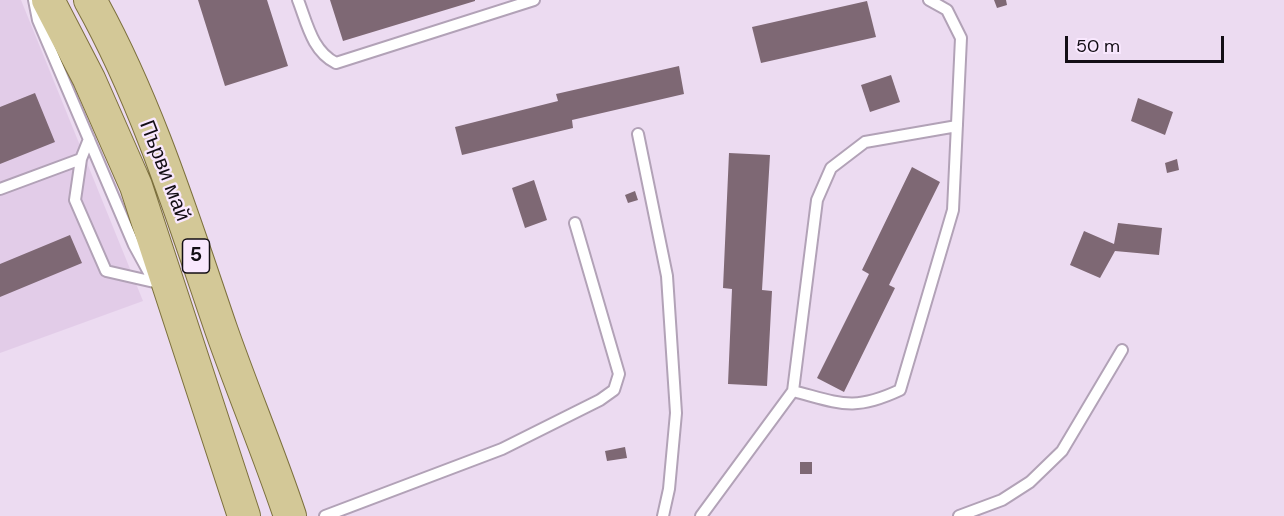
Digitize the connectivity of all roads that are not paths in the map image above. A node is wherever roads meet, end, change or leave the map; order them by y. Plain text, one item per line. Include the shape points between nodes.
1 (34, 0) edge
2 (48, 0) edge
3 (90, 0) edge
4 (298, 0) edge
5 (534, 0) edge
6 (928, 0) edge
7 (957, 126) junction
8 (638, 134) dead end
9 (89, 139) junction
10 (81, 159) junction
11 (0, 189) edge
12 (575, 223) dead end
13 (163, 289) junction
14 (1122, 350) dead end
15 (793, 391) junction
16 (244, 516) edge
17 (290, 516) edge
18 (325, 516) edge
19 (663, 516) edge
20 (701, 516) edge
21 (959, 516) edge

1 - 9 lane via 38,20
2 - 13 main road, Първи май / 5 via 89,79 136,186
3 - 17 main road, Първи май / 5 via 162,160
4 - 5 lane via 317,49 336,63
6 - 7 lane via 947,10 962,38
7 - 15 lane via 865,142 831,168 817,200
7 - 15 lane via 953,210 900,390 876,401 846,405
8 - 19 lane via 667,276 676,413
9 - 10 lane
9 - 13 lane via 134,245
10 - 11 lane
10 - 13 lane via 75,200 106,272
12 - 18 lane via 619,374 614,390 502,449
13 - 16 main road, Първи май / 5
14 - 21 lane via 1062,451 1030,482 1002,500
15 - 20 lane

